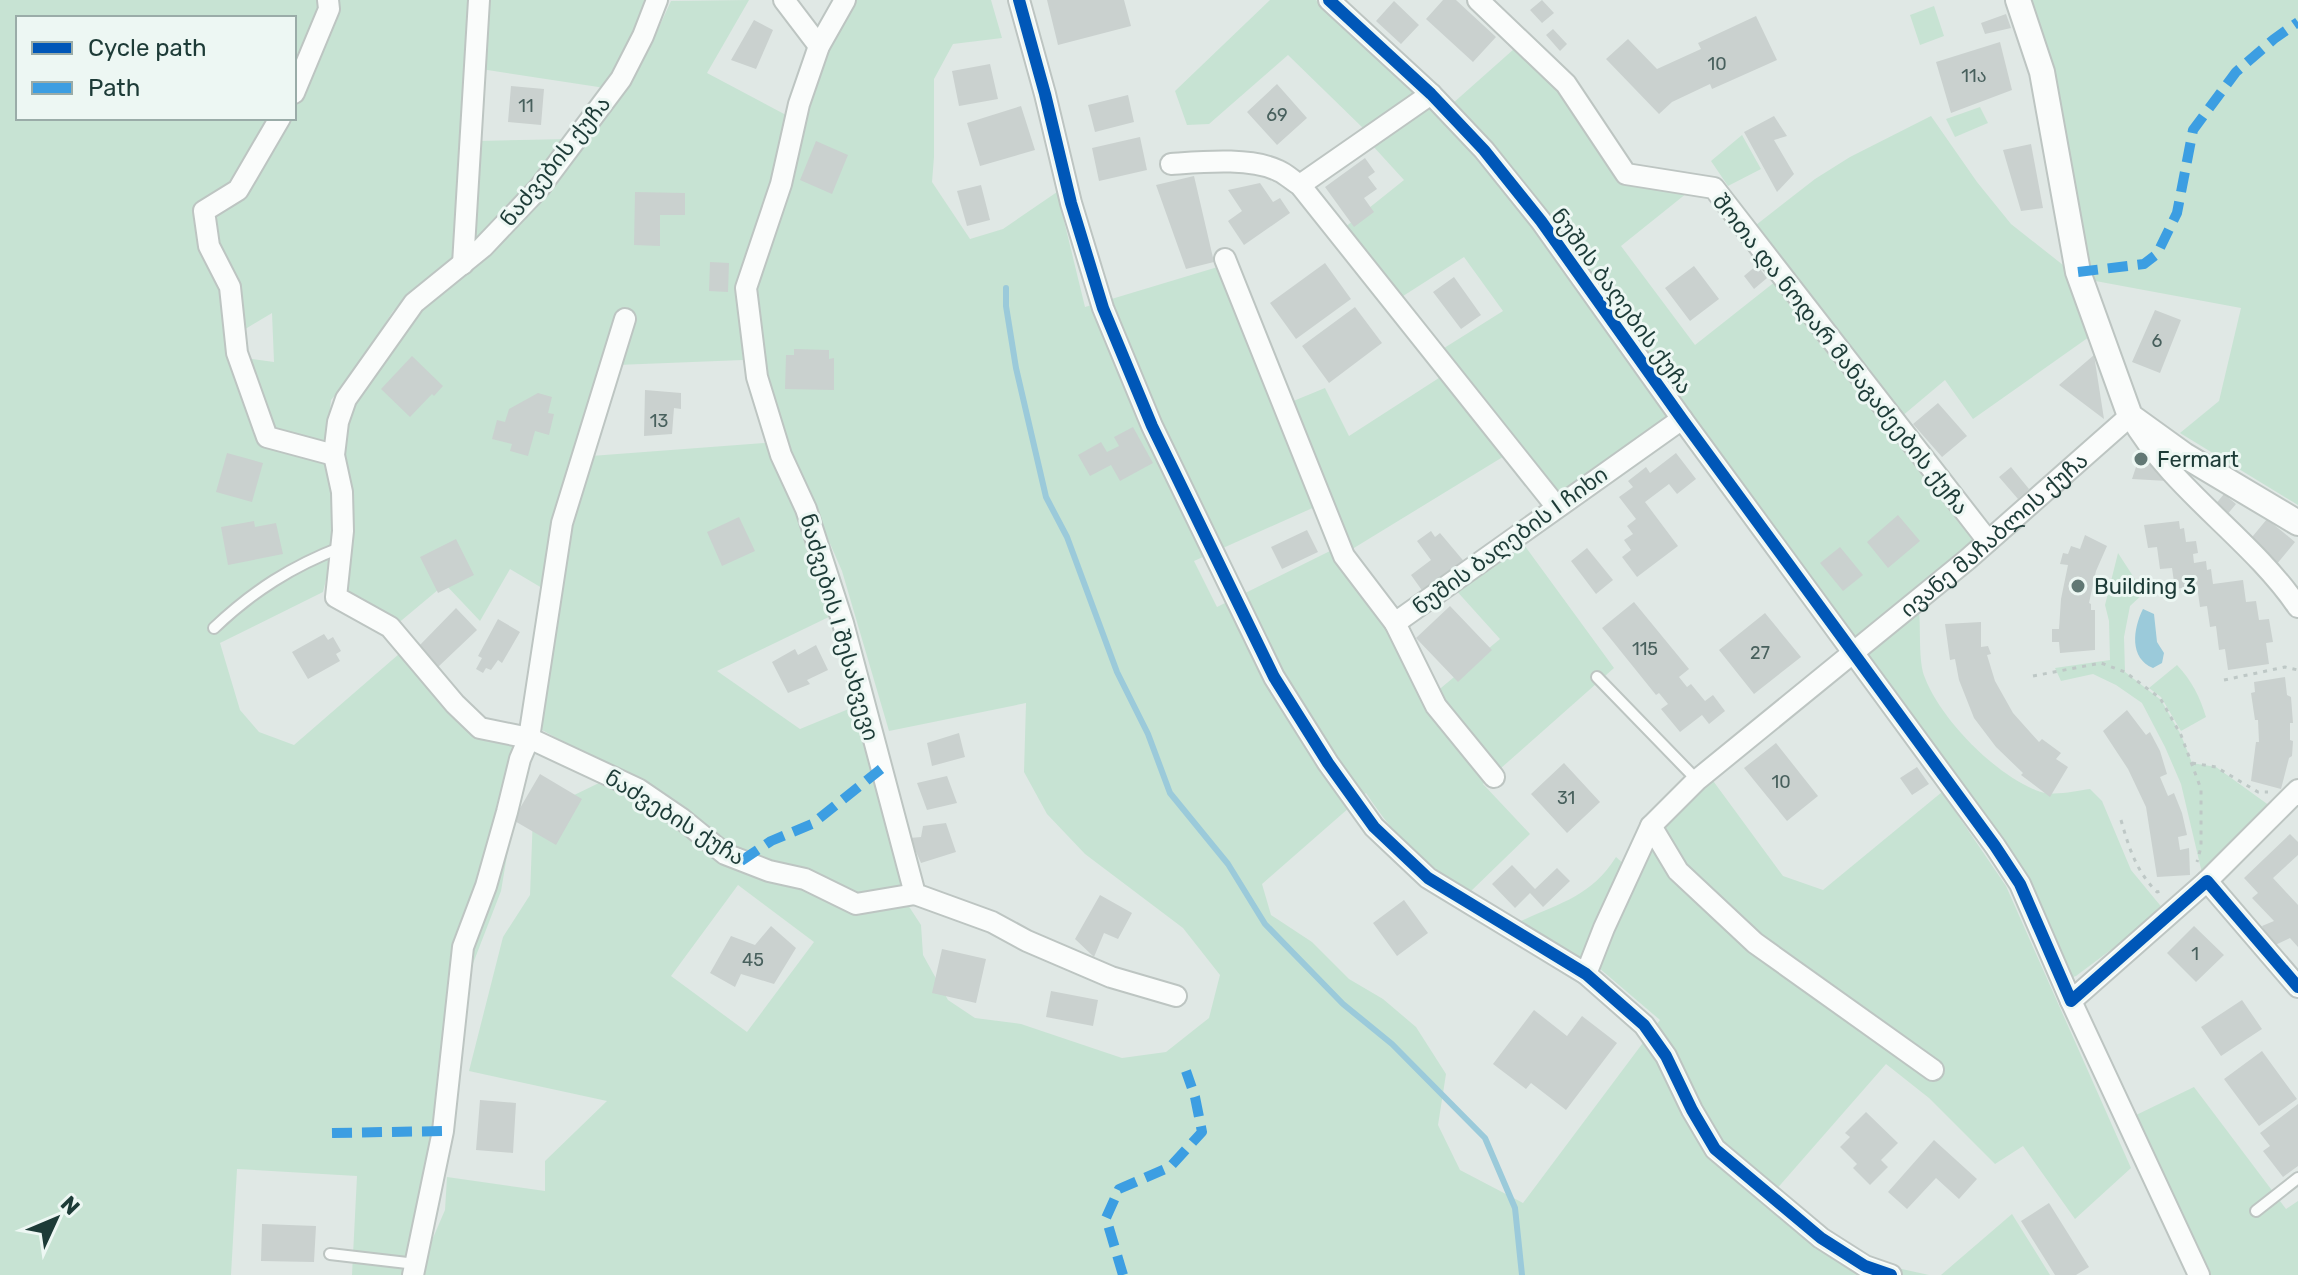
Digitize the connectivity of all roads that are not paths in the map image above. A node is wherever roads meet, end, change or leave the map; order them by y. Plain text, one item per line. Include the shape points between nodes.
1 (328, 0) edge
2 (479, 0) edge
3 (657, 0) edge
4 (784, 0) edge
5 (845, 0) edge
6 (1019, 0) edge
7 (1329, 0) edge
8 (1478, 0) edge
9 (2018, 0) edge
10 (819, 46) junction
11 (296, 88) edge
12 (1431, 94) junction
13 (279, 120) edge
14 (1171, 164) dead end
15 (1300, 185) junction
16 (1225, 259) dead end
17 (463, 264) junction
18 (625, 319) dead end
19 (2130, 416) junction
20 (1682, 419) junction
21 (334, 455) junction
22 (1556, 506) junction
23 (2298, 523) edge
24 (1988, 541) junction
25 (342, 547) junction
26 (2298, 607) edge
27 (1395, 623) junction
28 (214, 628) dead end
29 (1855, 651) junction
30 (1597, 677) dead end
31 (529, 738) junction
32 (1494, 777) dead end
33 (1697, 780) junction
34 (2288, 791) edge
35 (1651, 826) junction
36 (2207, 881) junction
37 (915, 894) junction
38 (1586, 974) junction
39 (2298, 987) edge
40 (1176, 996) dead end
41 (2071, 1001) junction
42 (1933, 1070) dead end
43 (2298, 1178) edge
44 (2256, 1211) dead end
45 (330, 1254) dead end
46 (415, 1270) edge
47 (1891, 1275) edge
48 (2199, 1275) edge

1 - 11 street via 329,9
2 - 17 street
3 - 17 street, ნაძვების ქუჩა via 621,79 540,187
4 - 10 street
5 - 10 street
6 - 38 street via 1103,308 1164,451 1299,720 1374,827 1428,878
7 - 12 street, ნუშის ბაღების ქუჩა
8 - 24 street, შოთა და ნოდარ მანაგაძეების ქუჩა via 1566,84 1626,174 1714,188
9 - 19 street via 2042,72 2078,272
10 - 37 street, ნაძვების I შესახვევი via 746,288 757,377 843,623
12 - 15 street
12 - 20 street, ნუშის ბაღების ქუჩა via 1541,221
13 - 21 street via 238,190 204,211 209,246 230,287 237,353 267,437
14 - 15 street via 1252,165 1278,170
15 - 22 street
16 - 27 street, ნუშის ბაღების I ჩიხი via 1344,556
17 - 21 street, ნაძვების ქუჩა via 414,303 346,399
18 - 31 street via 562,523
19 - 23 street
19 - 24 street, ივანე მაჩაბლის ქუჩა
19 - 26 street via 2165,464
20 - 22 street, ნუშის ბაღების I ჩიხი
20 - 29 street, ნუშის ბაღების ქუჩა
21 - 25 street, ნაძვების ქუჩა via 342,492
22 - 27 street, ნუშის ბაღების I ჩიხი
24 - 29 street, ივანე მაჩაბლის ქუჩა
25 - 28 lane via 302,562
25 - 31 street, ნაძვების ქუჩა via 336,597 390,627 480,728
27 - 32 street via 1436,706
29 - 33 street, ივანე მაჩაბლის ქუჩა
29 - 41 street, ნუშის ბაღების ქუჩა via 2020,884
30 - 33 lane
31 - 37 street, ნაძვების ქუჩა via 638,789 741,861 805,879 856,904
31 - 46 street via 463,947 443,1131
33 - 35 street, ივანე მაჩაბლის ქუჩა
34 - 36 street
35 - 38 street, ივანე მაჩაბლის ქუჩა
35 - 42 street via 1678,871 1755,943
36 - 39 street
36 - 41 street
37 - 40 street via 992,922 1111,977
38 - 47 street via 1644,1025 1715,1149 1821,1238 1865,1266
41 - 48 street, ნუშის ბაღების ქუჩა
43 - 44 lane
45 - 46 lane

